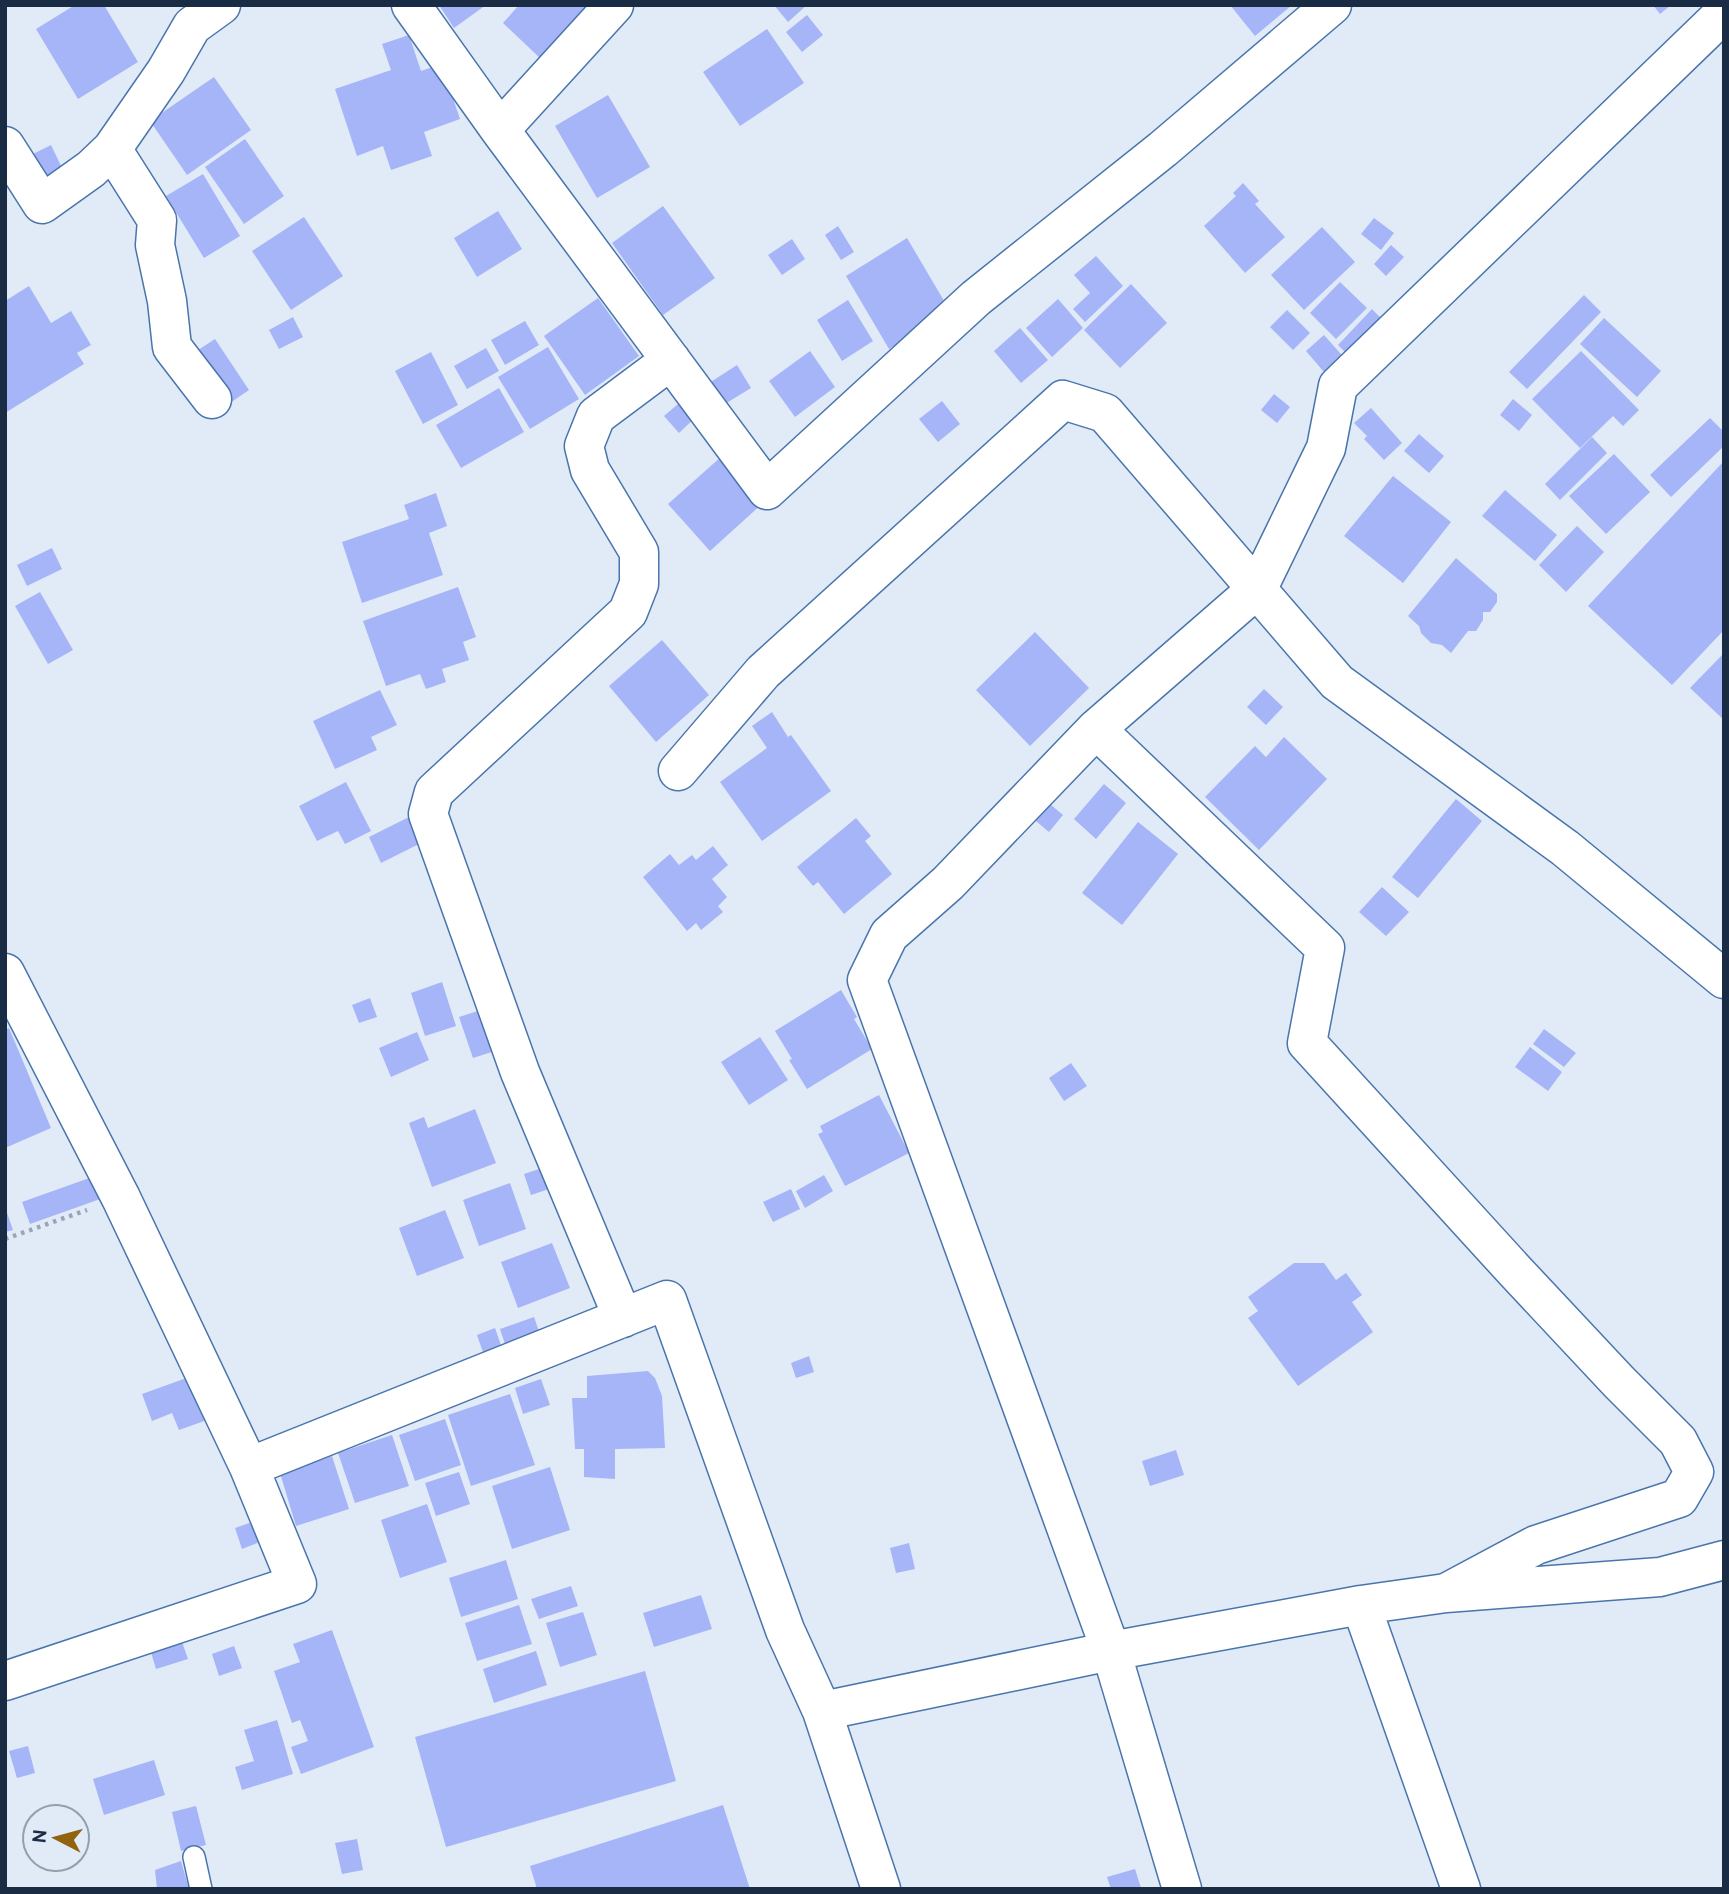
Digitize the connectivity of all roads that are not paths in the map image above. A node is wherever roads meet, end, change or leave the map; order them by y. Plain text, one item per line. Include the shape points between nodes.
1 (221, 5) edge
2 (411, 5) edge
3 (614, 5) edge
4 (1332, 5) edge
5 (1724, 13) edge
6 (500, 130) junction
7 (5, 146) edge
8 (112, 149) junction
9 (671, 360) junction
10 (212, 398) dead end
11 (1258, 588) junction
12 (1096, 729) junction
13 (678, 771) dead end
14 (5, 973) edge
15 (1724, 979) edge
16 (623, 1318) junction
17 (249, 1467) junction
18 (1724, 1560) edge
19 (1446, 1593) junction
20 (1361, 1605) junction
21 (1111, 1651) junction
22 (5, 1681) edge
23 (822, 1711) junction
24 (194, 1857) dead end
25 (201, 1889) edge
26 (881, 1889) edge
27 (1182, 1889) edge
28 (1461, 1889) edge

1 - 8 street via 192,26
2 - 6 street
3 - 6 street
4 - 9 street via 1163,149 976,298 766,490
5 - 11 street via 1338,386 1325,448
6 - 9 street
7 - 8 street via 42,204
8 - 10 street via 157,220 155,245 172,347
9 - 16 street via 596,416 584,446 590,470 639,552 639,584 628,612 434,792 428,814 520,1072
11 - 12 street
11 - 13 street via 1105,413 1063,400 763,672
11 - 15 street via 1337,682 1565,848
12 - 19 street via 1325,948 1307,1043 1515,1272 1678,1441 1694,1472 1679,1498 1536,1545
12 - 21 street via 948,883 889,935 867,980
14 - 17 street via 121,1198
16 - 17 street
16 - 23 street via 667,1300 785,1630
17 - 22 street via 297,1584
18 - 19 street via 1660,1577
19 - 20 street
20 - 21 street
20 - 28 street
21 - 23 street
21 - 27 street
23 - 26 street
24 - 25 lane

